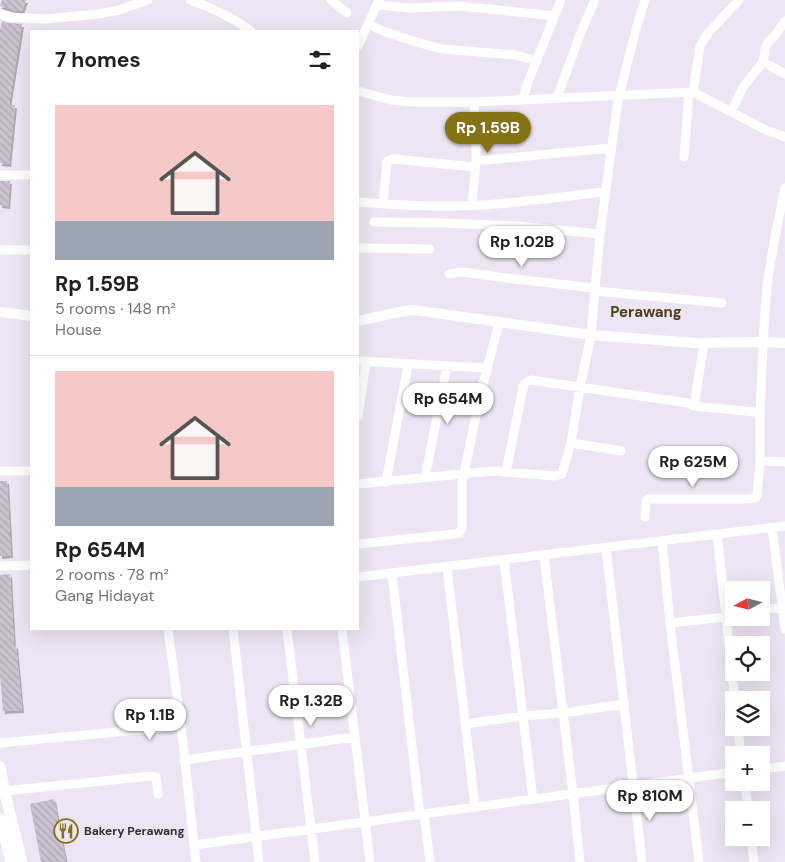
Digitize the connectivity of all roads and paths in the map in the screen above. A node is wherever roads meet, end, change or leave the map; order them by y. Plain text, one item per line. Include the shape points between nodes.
1 (148, 0) edge
2 (190, 0) edge
3 (331, 0) edge
4 (561, 0) edge
5 (595, 0) edge
6 (645, 0) edge
7 (739, 0) edge
8 (378, 2) edge
9 (347, 13) dead end
10 (0, 14) edge
11 (555, 16) junction
12 (785, 21) edge
13 (368, 24) junction
14 (250, 30) edge
15 (359, 44) edge
16 (537, 61) junction
17 (763, 62) junction
18 (785, 74) edge
19 (359, 91) edge
20 (691, 92) junction
21 (619, 96) junction
22 (557, 98) junction
23 (524, 99) junction
24 (474, 102) junction
25 (731, 112) junction
26 (785, 137) edge
27 (611, 148) junction
28 (684, 157) dead end
29 (475, 164) junction
30 (0, 175) edge
31 (30, 175) edge
32 (785, 188) edge
33 (605, 192) junction
34 (359, 202) edge
35 (383, 204) junction
36 (472, 205) junction
37 (374, 222) dead end
38 (600, 234) junction
39 (359, 248) edge
40 (430, 248) dead end
41 (0, 250) edge
42 (30, 250) edge
43 (449, 274) dead end
44 (595, 290) junction
45 (722, 303) dead end
46 (0, 312) edge
47 (30, 316) edge
48 (359, 321) edge
49 (499, 323) junction
50 (591, 335) junction
51 (763, 342) junction
52 (704, 343) junction
53 (785, 343) edge
54 (362, 362) edge
55 (408, 364) junction
56 (447, 366) junction
57 (488, 368) junction
58 (580, 388) junction
59 (359, 403) edge
60 (694, 406) junction
61 (760, 415) junction
62 (571, 443) junction
63 (621, 451) dead end
64 (760, 460) junction
65 (785, 462) edge
66 (0, 471) edge
67 (30, 471) edge
68 (506, 472) junction
69 (464, 474) junction
70 (425, 478) junction
71 (386, 482) junction
72 (359, 484) edge
73 (645, 517) dead end
74 (785, 526) edge
75 (772, 528) junction
76 (716, 534) junction
77 (662, 541) junction
78 (359, 544) edge
79 (606, 548) junction
80 (544, 556) junction
81 (504, 560) junction
82 (30, 565) edge
83 (0, 566) edge
84 (447, 567) junction
85 (392, 573) junction
86 (359, 577) edge
87 (725, 595) edge
88 (783, 607) junction
89 (770, 609) edge
90 (725, 615) edge
91 (670, 623) junction
92 (729, 626) edge
93 (785, 629) edge
94 (168, 630) edge
95 (234, 630) edge
96 (287, 630) edge
97 (342, 630) edge
98 (734, 691) edge
99 (625, 704) junction
100 (563, 713) junction
101 (522, 716) junction
102 (465, 724) junction
103 (181, 726) junction
104 (355, 737) junction
105 (0, 743) edge
106 (301, 744) junction
107 (247, 752) junction
108 (184, 760) junction
109 (785, 766) edge
110 (0, 767) edge
111 (770, 768) edge
112 (725, 773) edge
113 (690, 778) junction
114 (634, 785) junction
115 (4, 792) junction
116 (158, 794) dead end
117 (573, 794) junction
118 (533, 799) junction
119 (475, 807) junction
120 (422, 814) junction
121 (0, 819) edge
122 (366, 822) junction
123 (311, 829) junction
124 (256, 836) junction
125 (194, 845) junction
126 (752, 846) edge
127 (11, 862) edge
128 (22, 862) edge
129 (196, 862) edge
130 (259, 862) edge
131 (315, 862) edge
132 (370, 862) edge
133 (430, 862) edge
134 (580, 862) edge
135 (642, 862) edge
136 (699, 862) edge
137 (754, 862) edge

1 - 10 street via 98,14 45,19
2 - 14 street via 213,8
3 - 9 street
4 - 11 street
5 - 22 street
6 - 21 street
7 - 20 street via 700,46
8 - 11 street via 410,8 466,6
8 - 13 street
11 - 16 street
12 - 17 street via 766,46
13 - 15 street
13 - 16 street via 442,49 516,55
16 - 23 street
17 - 18 street
17 - 25 street via 743,87
19 - 24 street via 412,102
20 - 21 street
20 - 25 street
20 - 28 street
21 - 22 street
21 - 27 street
22 - 23 street
23 - 24 street
24 - 29 street
25 - 26 street
27 - 29 street
27 - 33 street
29 - 35 street via 389,160
29 - 36 street
30 - 31 street
32 - 51 street via 768,286
33 - 36 street
33 - 38 street
34 - 35 street
35 - 36 street
37 - 38 street via 516,226
38 - 44 street
39 - 40 street
41 - 42 street
43 - 44 street via 462,272
44 - 45 street
44 - 50 street
46 - 47 street
48 - 49 street via 410,310
49 - 50 street
49 - 57 street
50 - 52 street
50 - 58 street
51 - 52 street
51 - 53 street
51 - 61 street
52 - 60 street
54 - 55 street
54 - 59 street
55 - 56 street
55 - 71 street
56 - 57 street
56 - 70 street
57 - 69 street
58 - 60 street
58 - 62 street
58 - 68 street via 531,380 524,383
60 - 61 street
61 - 64 street
62 - 63 street
62 - 68 street via 561,475
64 - 65 street
64 - 73 street via 754,498 648,499
66 - 67 street
68 - 69 street
69 - 70 street
69 - 78 street via 462,528 459,533
70 - 71 street
71 - 72 street
74 - 75 street
75 - 76 street
75 - 88 street
76 - 77 street
76 - 87 street
77 - 79 street
77 - 91 street
79 - 80 street
79 - 99 street
80 - 81 street
80 - 100 street
81 - 84 street
81 - 101 street
82 - 83 street
84 - 85 street
84 - 102 street
85 - 86 street
85 - 120 street
88 - 89 street
88 - 93 street
90 - 91 street
91 - 113 street
92 - 98 street
94 - 103 street
95 - 107 street
96 - 106 street
97 - 104 street
99 - 100 street
99 - 114 street
100 - 101 street
100 - 117 street
101 - 102 street
101 - 118 street
102 - 119 street
103 - 105 street
103 - 108 street
104 - 106 street
104 - 122 street
106 - 107 street
106 - 123 street
107 - 108 street
107 - 124 street
108 - 125 street
109 - 111 street
110 - 115 main road
112 - 113 street
113 - 114 street
113 - 136 street
114 - 117 street
114 - 135 street
115 - 116 street via 152,776 156,777
115 - 128 main road
117 - 118 street
117 - 134 street
118 - 119 street
119 - 120 street
120 - 122 street
120 - 133 street
121 - 127 main road
122 - 123 street
122 - 132 street
123 - 124 street
123 - 131 street
124 - 125 street
124 - 130 street
125 - 129 street
126 - 137 street

